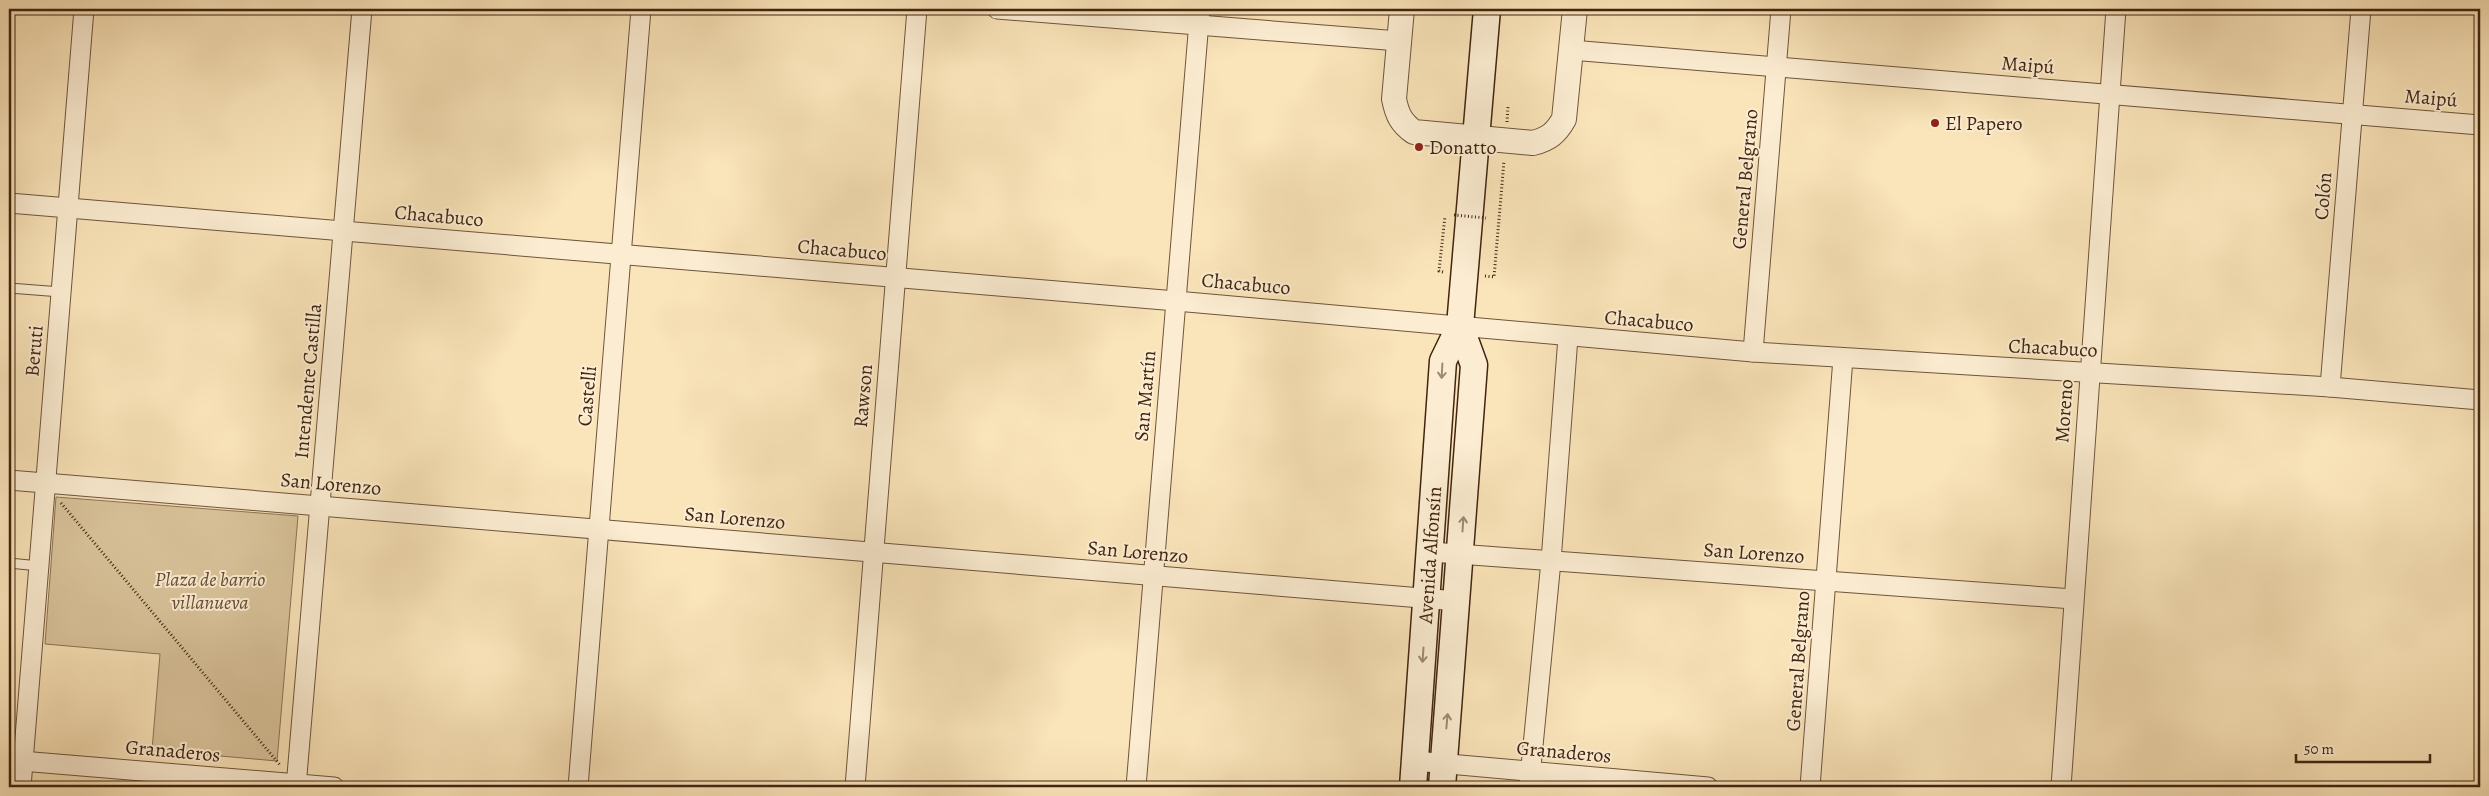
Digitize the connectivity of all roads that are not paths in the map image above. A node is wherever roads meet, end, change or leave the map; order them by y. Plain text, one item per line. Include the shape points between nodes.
1 (84, 9) edge
2 (362, 9) edge
3 (641, 9) edge
4 (917, 9) edge
5 (997, 9) edge
6 (1402, 9) edge
7 (1487, 9) edge
8 (1575, 9) edge
9 (1781, 9) edge
10 (2116, 9) edge
11 (2361, 9) edge
12 (1199, 17) edge
13 (1399, 41) junction
14 (1571, 50) junction
15 (1776, 67) junction
16 (2109, 94) junction
17 (2352, 114) junction
18 (2480, 125) edge
19 (1477, 139) junction
20 (9, 203) edge
21 (68, 208) junction
22 (343, 231) junction
23 (621, 254) junction
24 (896, 277) junction
25 (9, 288) edge
26 (61, 292) junction
27 (1176, 301) junction
28 (1460, 326) junction
29 (1568, 337) junction
30 (1753, 352) junction
31 (1844, 358) junction
32 (2089, 373) junction
33 (2330, 387) junction
34 (2480, 400) edge
35 (9, 480) edge
36 (46, 483) junction
37 (320, 506) junction
38 (599, 529) junction
39 (874, 552) junction
40 (1431, 552) junction
41 (1460, 554) junction
42 (1551, 561) junction
43 (9, 563) edge
44 (40, 566) junction
45 (1153, 576) junction
46 (1826, 581) junction
47 (1427, 598) junction
48 (2073, 600) junction
49 (1457, 601) junction
50 (16, 760) edge
51 (1415, 761) junction
52 (1443, 775) edge
53 (1529, 779) edge
54 (296, 786) edge
55 (21, 787) edge
56 (334, 787) edge
57 (578, 787) edge
58 (855, 787) edge
59 (1136, 787) edge
60 (1413, 787) edge
61 (1708, 787) edge
62 (1810, 787) edge
63 (2061, 787) edge

1 - 21 street, Beruti
2 - 22 street, Intendente Castilla
3 - 23 street, Castelli
4 - 24 street, Rawson
5 - 12 street
6 - 13 street
7 - 19 main road, Avenida Alfonsín
8 - 14 street
9 - 15 street, General Belgrano
10 - 16 street, Moreno
11 - 17 street, Colón
12 - 13 street
12 - 27 street, San Martín
13 - 19 street via 1394,99 1397,114 1404,124 1414,132
14 - 15 street, Maipú
14 - 19 street via 1564,119 1557,131 1534,143
15 - 16 street, Maipú
15 - 30 street, General Belgrano
16 - 17 street, Maipú
16 - 32 street, Moreno
17 - 18 street, Maipú
17 - 33 street, Colón
19 - 28 main road, Avenida Alfonsín
20 - 21 street, Chacabuco
21 - 22 street, Chacabuco
21 - 26 street, Beruti
22 - 23 street, Chacabuco
22 - 37 street, Intendente Castilla
23 - 24 street, Chacabuco
23 - 38 street, Castelli
24 - 27 street, Chacabuco
24 - 39 street, Rawson
25 - 26 lane
26 - 36 street, Beruti
27 - 28 street, Chacabuco
27 - 45 street, San Martín
28 - 29 street, Chacabuco
28 -> 40 main road, Avenida Alfonsín via 1443,361
41 -> 28 main road, Avenida Alfonsín via 1474,365
29 - 30 street, Chacabuco
29 - 42 street
30 - 31 street, Chacabuco
31 - 32 street, Chacabuco
31 - 46 street, General Belgrano
32 - 33 street, Chacabuco
32 - 48 street, Moreno
33 - 34 street, Chacabuco
35 - 36 street, San Lorenzo
36 - 37 street, San Lorenzo
36 - 44 street, Beruti
37 - 38 street, San Lorenzo
37 - 54 street, Intendente Castilla
38 - 39 street, San Lorenzo
38 - 57 street, Castelli
39 - 45 street, San Lorenzo
39 - 58 street, Rawson
40 - 41 street, San Lorenzo
40 - 47 main road, Avenida Alfonsín
41 - 42 street, San Lorenzo
41 - 49 main road, Avenida Alfonsín
42 - 46 street, San Lorenzo
42 - 53 street
43 - 44 lane
44 - 50 street, Beruti
45 - 47 street, San Lorenzo
45 - 59 street, San Martín
46 - 48 street, San Lorenzo
46 - 62 street, General Belgrano
47 - 49 street, San Lorenzo
47 -> 51 main road, Avenida Alfonsín
48 - 63 street, Moreno
52 -> 49 main road, Avenida Alfonsín
50 - 54 street, Granaderos
50 - 55 street, Beruti
51 - 52 street, Granaderos
51 - 60 main road, Avenida Alfonsín
52 - 53 street, Granaderos
53 - 61 street, Granaderos
54 - 56 street, Granaderos

